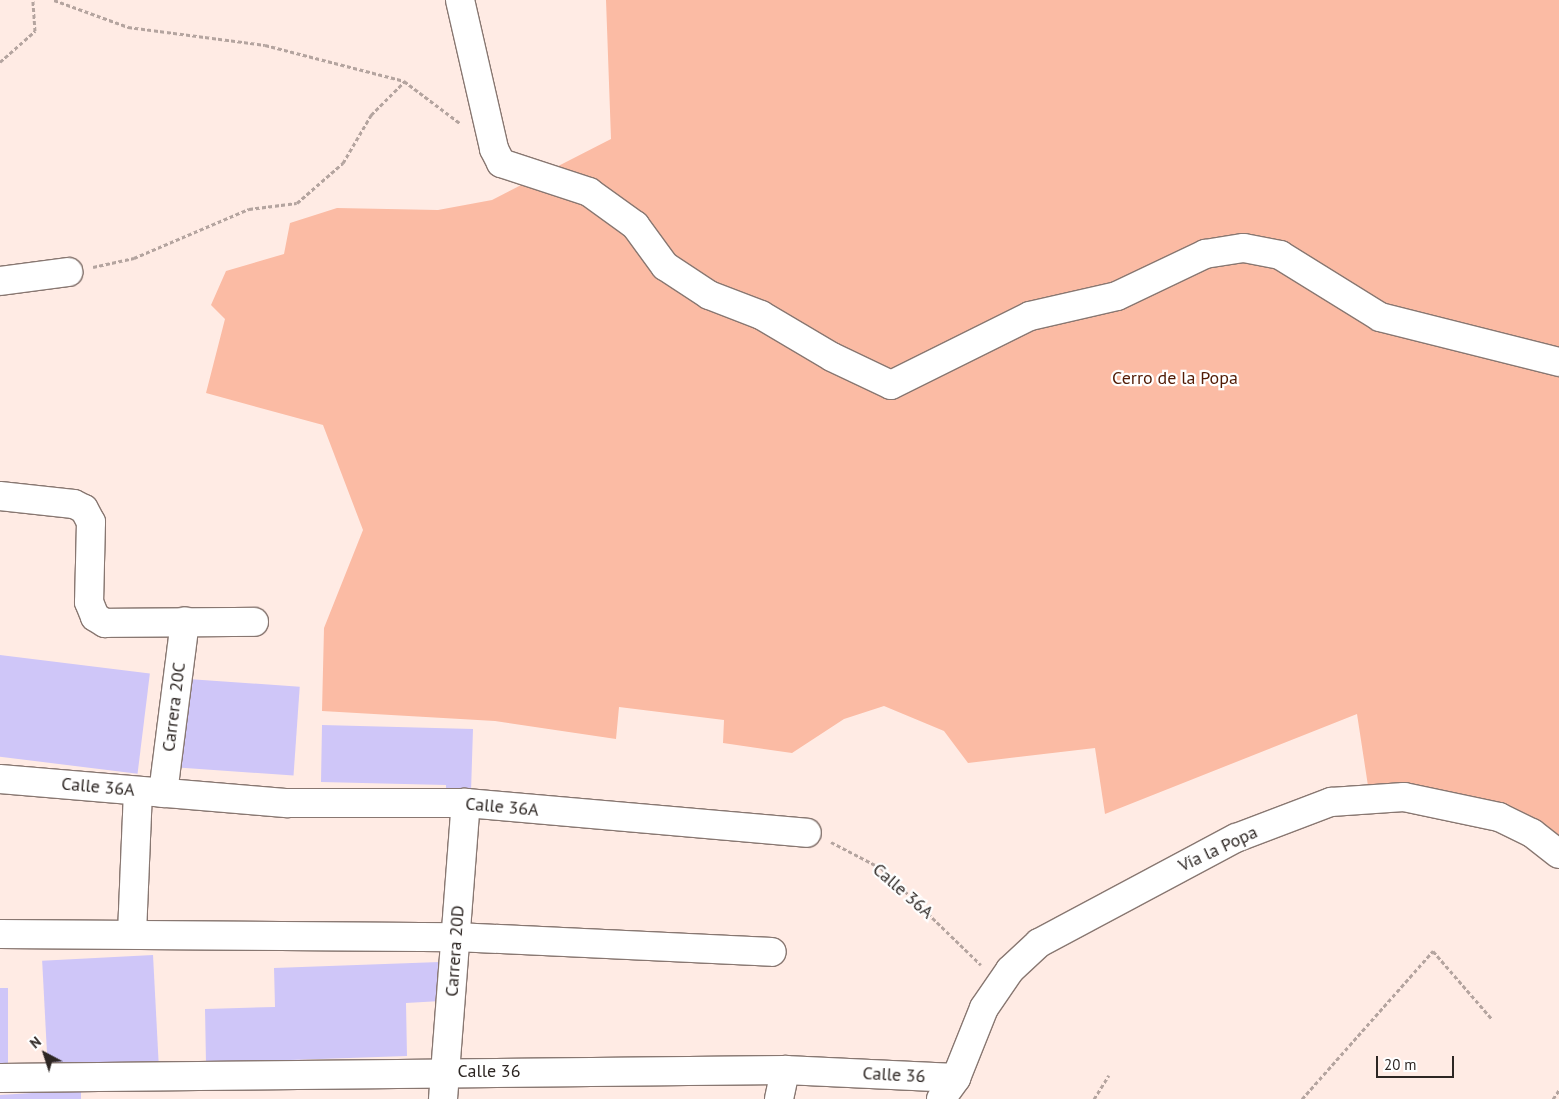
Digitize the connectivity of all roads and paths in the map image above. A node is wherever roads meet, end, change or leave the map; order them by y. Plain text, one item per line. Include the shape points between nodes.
1 (33, 0) edge
2 (54, 0) edge
3 (460, 0) edge
4 (0, 62) edge
5 (404, 81) junction
6 (494, 148) junction
7 (68, 272) joint
8 (0, 281) edge
9 (1559, 362) edge
10 (0, 496) edge
11 (185, 621) junction
12 (254, 622) dead end
13 (0, 778) edge
14 (150, 792) junction
15 (466, 803) junction
16 (807, 833) joint
17 (1559, 854) edge
18 (0, 934) edge
19 (132, 934) junction
20 (456, 937) junction
21 (966, 947) dead end
22 (772, 952) dead end
23 (1492, 1019) dead end
24 (785, 1070) junction
25 (445, 1071) junction
26 (1109, 1074) dead end
27 (0, 1078) edge
28 (132, 1089) edge
29 (1559, 1090) edge
30 (954, 1092) edge
31 (443, 1099) edge
32 (779, 1099) edge
33 (1094, 1099) edge
34 (1302, 1099) edge
35 (1553, 1099) edge

1 - 4 path via 35,31
2 - 5 path via 128,27 265,45
3 - 6 street
5 - 6 path
5 - 7 path via 371,116 343,163 297,203 250,209 134,258
6 - 9 street via 501,162 589,192 635,225 666,266 709,295 761,315 832,357 891,385 1030,316 1117,296 1205,254 1244,248 1280,255 1380,317
7 - 8 street
10 - 11 street via 84,509 91,522 89,602 95,618 105,623
11 - 12 street
11 - 14 street, Carrera 20C
13 - 14 street, Calle 36A
14 - 15 street, Calle 36A via 288,803
14 - 19 street, Carrera 20C
15 - 16 street, Calle 36A
15 - 20 street, Carrera 20D
16 - 21 path, Calle 36A via 840,845 881,868
17 - 30 street, Vía la Popa via 1524,829 1499,817 1404,797 1331,802 1236,838 1039,943 1010,970 984,1008
18 - 19 street
19 - 20 street
20 - 22 street
20 - 25 street, Carrera 20D
23 - 34 path via 1433,951
24 - 25 street, Calle 36
24 - 30 street, Calle 36
24 - 32 street
25 - 28 street, Calle 36
25 - 31 street, Carrera 20D
26 - 33 path
27 - 28 street, Calle 36
29 - 35 path

